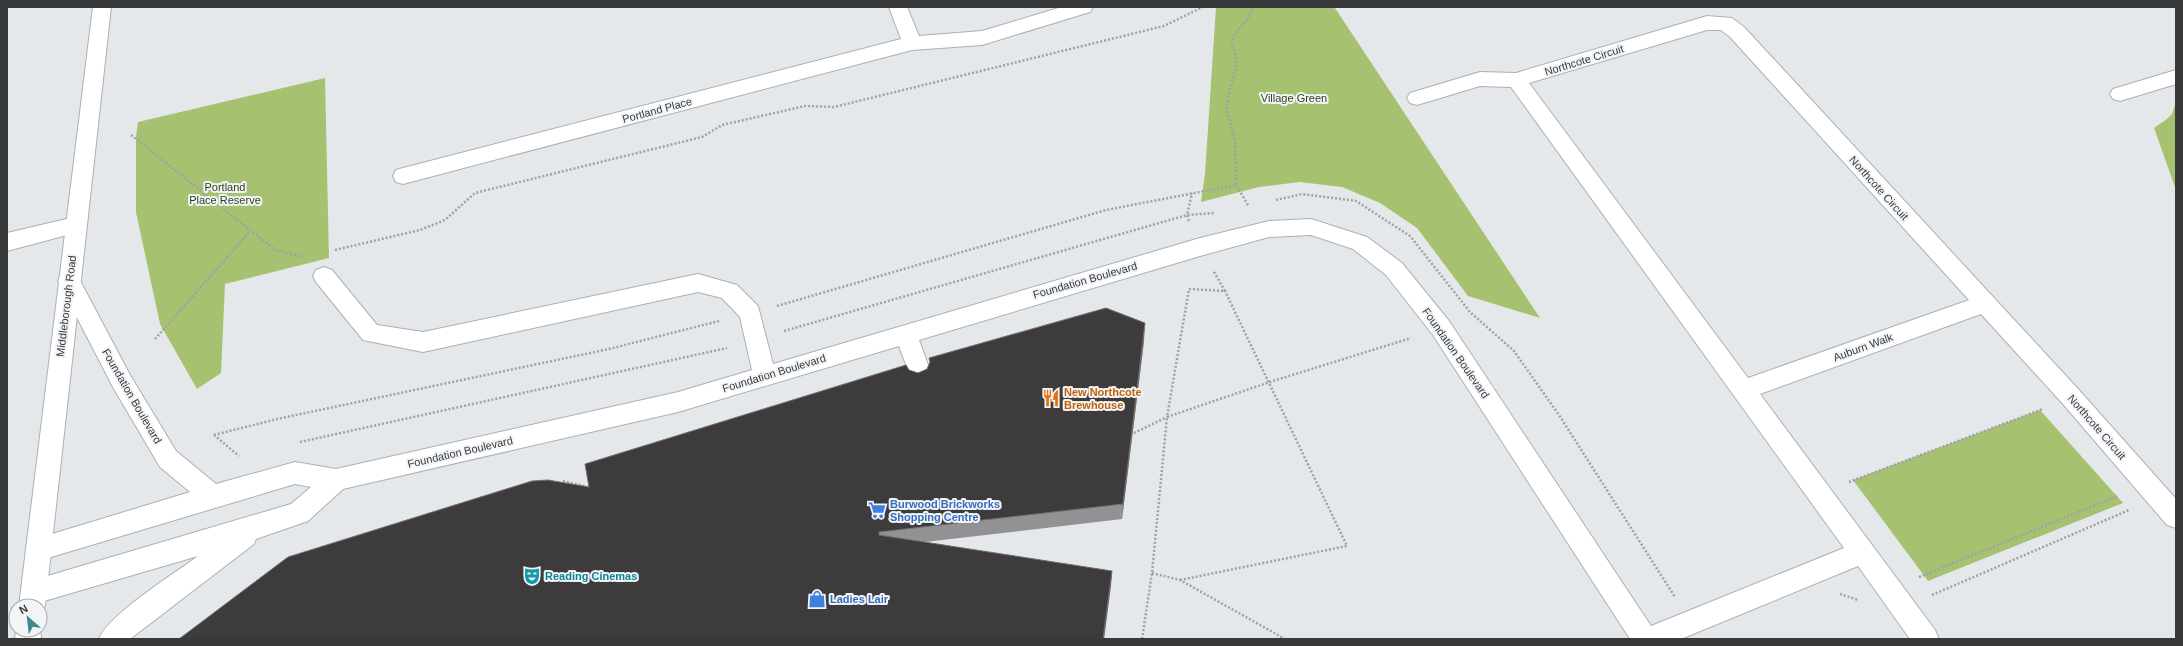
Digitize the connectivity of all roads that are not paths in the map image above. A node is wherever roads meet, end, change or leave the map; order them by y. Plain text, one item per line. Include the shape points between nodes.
1 (102, 7) edge
2 (898, 7) edge
3 (1084, 7) edge
4 (912, 43) junction
5 (2176, 77) edge
6 (1516, 80) junction
7 (2120, 94) dead end
8 (1417, 98) dead end
9 (403, 176) dead end
10 (75, 225) junction
11 (7, 242) edge
12 (324, 276) dead end
13 (69, 281) junction
14 (1984, 304) junction
15 (905, 333) junction
16 (765, 376) junction
17 (922, 379) edge
18 (1742, 390) junction
19 (336, 480) junction
20 (213, 496) junction
21 (2176, 517) edge
22 (255, 528) junction
23 (38, 549) junction
24 (1861, 552) junction
25 (33, 598) edge
26 (36, 598) edge
27 (112, 639) edge
28 (1644, 639) edge
29 (1650, 639) edge
30 (1926, 639) edge

1 - 10 street, Middleborough Road
2 - 4 street
3 - 4 street, Portland Place via 982,38
4 - 9 street, Portland Place
5 - 7 street
6 - 8 street, Northcote Circuit via 1480,79
6 - 14 street, Northcote Circuit via 1707,23 1725,23 1737,32
6 - 18 street
10 - 11 street
10 - 13 street, Middleborough Road
12 - 16 street via 371,333 423,342 698,283 729,291 750,313
13 - 20 street, Foundation Boulevard via 122,382 168,460
13 - 23 street, Middleborough Road
14 - 18 street, Auburn Walk
14 - 21 street, Northcote Circuit via 2071,397
15 - 16 street, Foundation Boulevard
15 - 17 street
15 - 28 street, Foundation Boulevard via 1269,229 1311,227 1360,243 1394,269 1441,328
16 - 19 street, Foundation Boulevard via 678,402
18 - 24 street
19 - 20 street, Foundation Boulevard via 295,473
19 - 22 street, Foundation Boulevard via 299,513
20 - 23 street, Foundation Boulevard
22 - 26 street, Foundation Boulevard
22 - 27 street, Foundation Boulevard via 131,621
23 - 25 street, Middleborough Road
24 - 29 street
24 - 30 street

